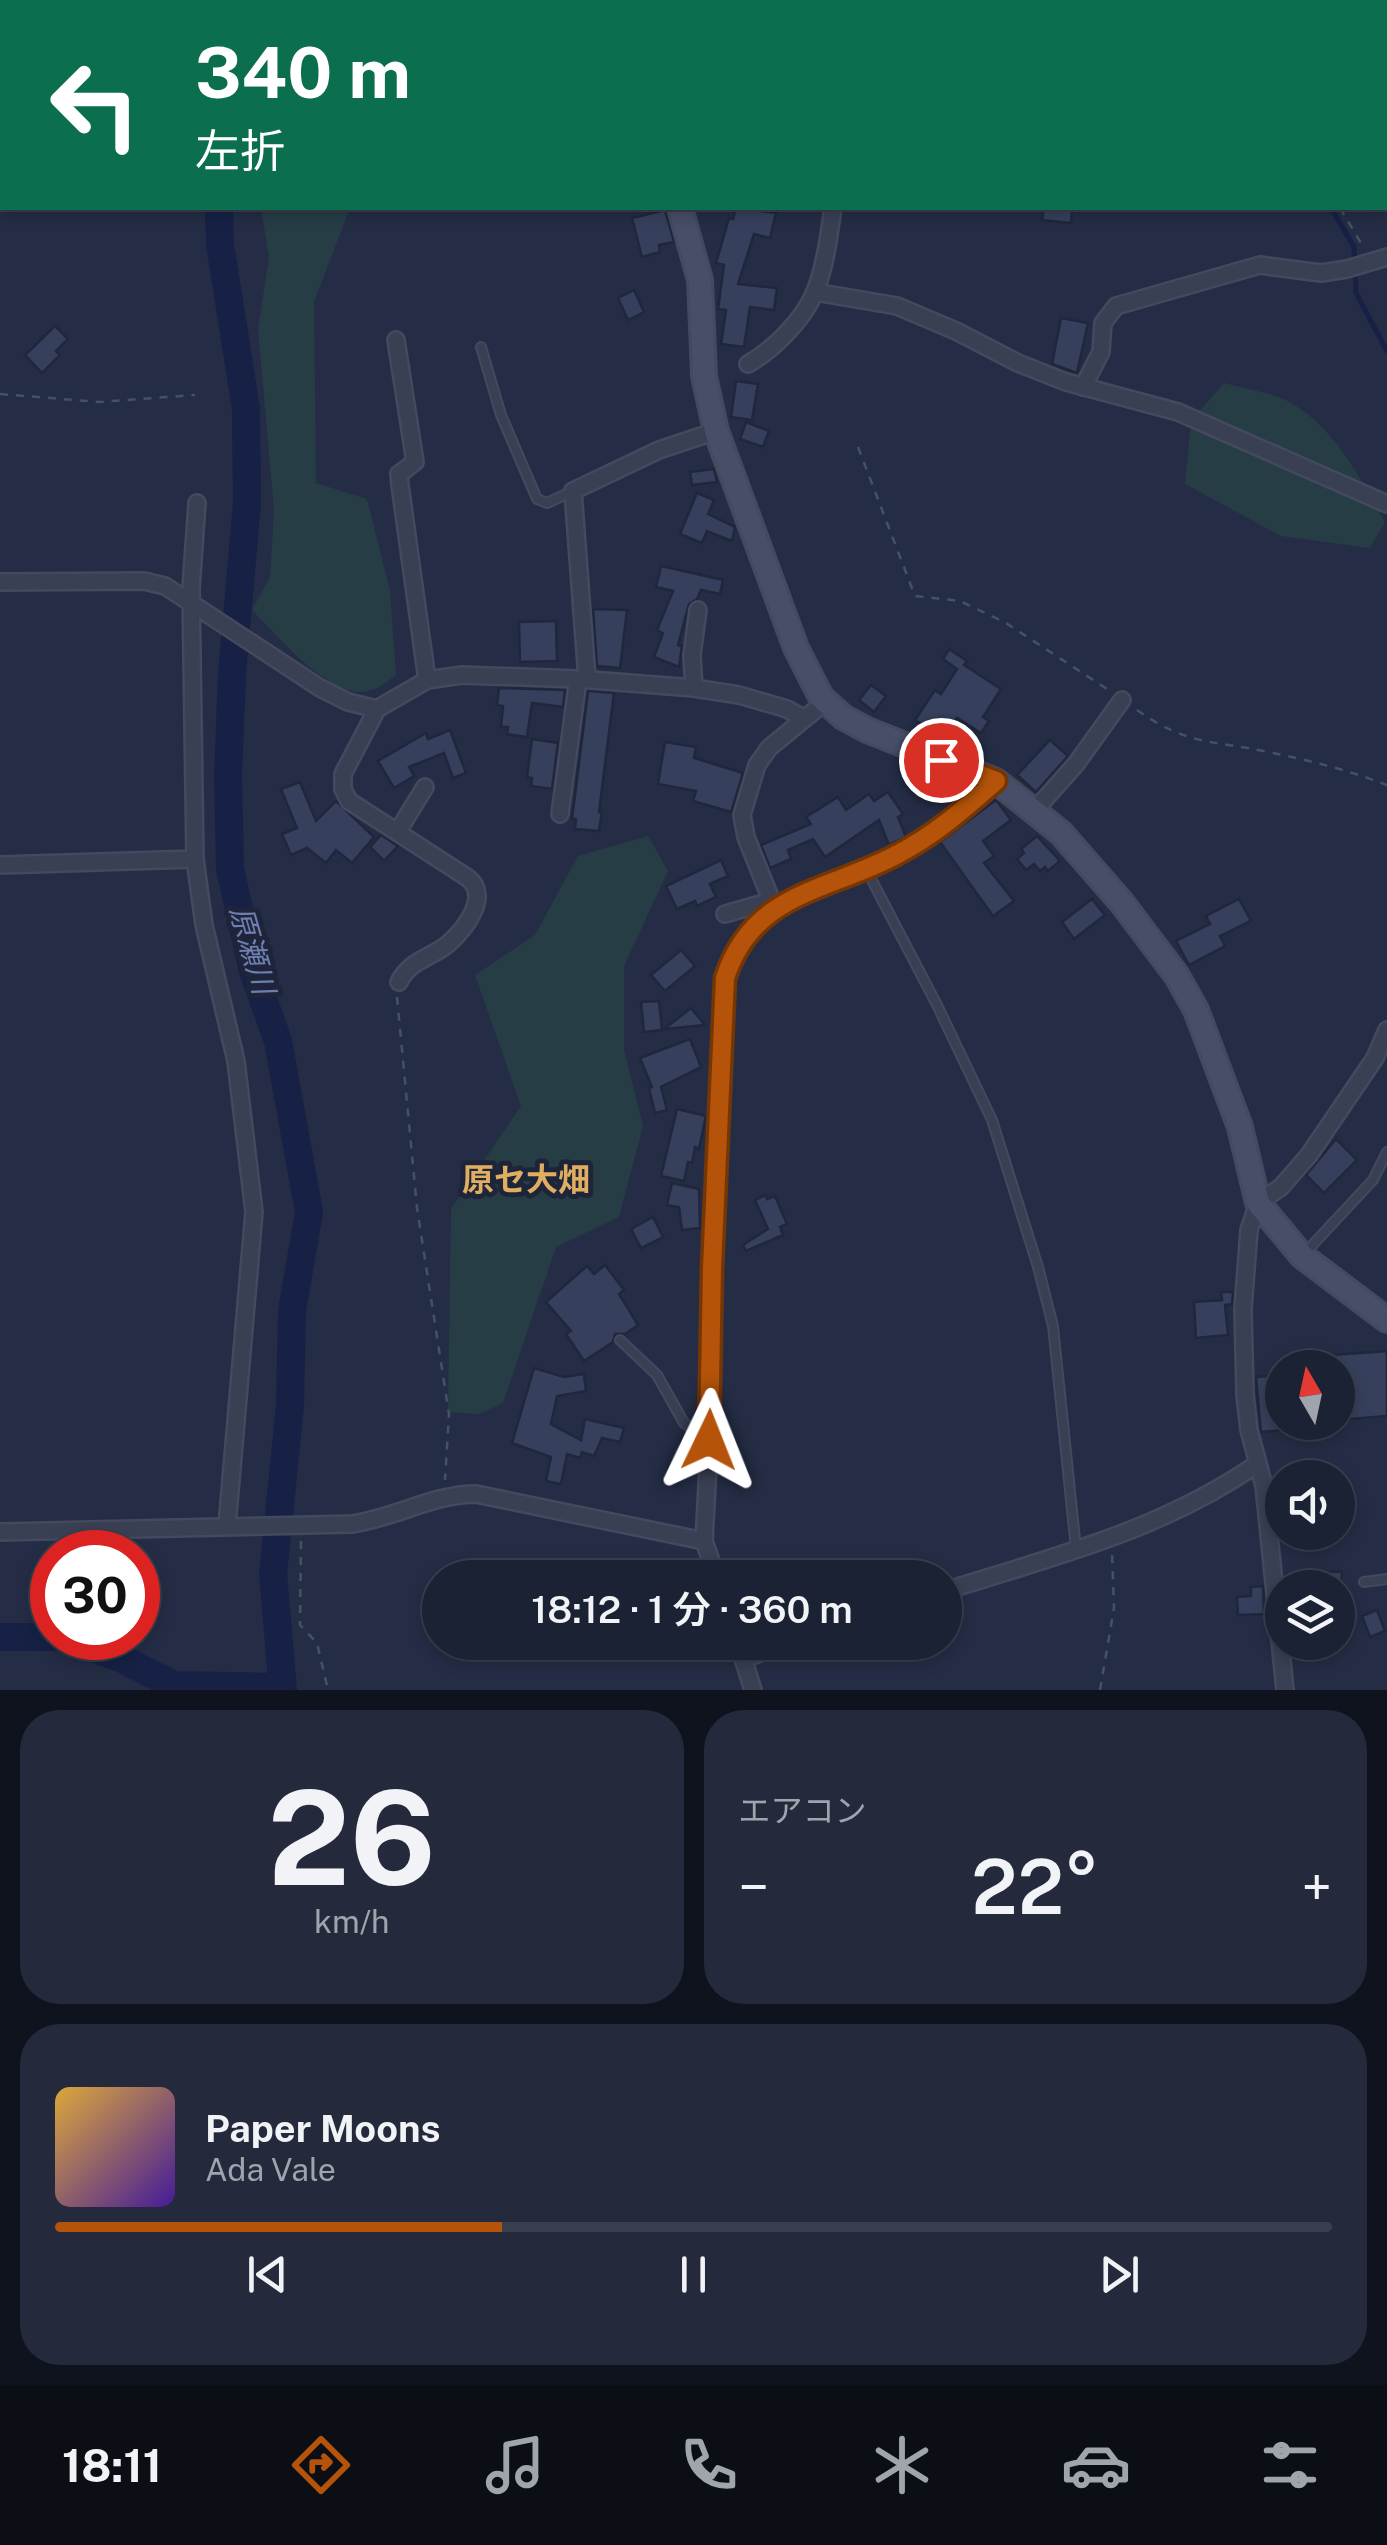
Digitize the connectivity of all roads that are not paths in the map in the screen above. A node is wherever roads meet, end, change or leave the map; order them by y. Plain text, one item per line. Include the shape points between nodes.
1 (681, 210) edge
2 (833, 210) edge
3 (1387, 257) edge
4 (815, 292) junction
5 (396, 340) dead end
6 (481, 347) dead end
7 (748, 364) dead end
8 (1083, 387) junction
9 (716, 431) junction
10 (573, 492) junction
11 (198, 503) dead end
12 (1387, 504) edge
13 (0, 582) edge
14 (193, 606) junction
15 (698, 610) dead end
16 (582, 679) junction
17 (427, 680) junction
18 (694, 688) junction
19 (1122, 700) road end
20 (824, 702) junction
21 (377, 709) junction
22 (803, 718) junction
23 (996, 781) junction
24 (425, 787) dead end
25 (1035, 810) junction
26 (560, 814) dead end
27 (398, 831) junction
28 (195, 858) junction
29 (0, 865) edge
30 (865, 868) junction
31 (773, 904) junction
32 (726, 914) dead end
33 (399, 982) road end
34 (1387, 1030) edge
35 (1387, 1152) edge
36 (1258, 1203) junction
37 (1302, 1256) junction
38 (1387, 1320) edge
39 (620, 1340) dead end
40 (709, 1440) junction
41 (1257, 1464) junction
42 (229, 1526) junction
43 (0, 1532) edge
44 (704, 1541) junction
45 (1076, 1549) junction
46 (711, 1560) edge
47 (1387, 1579) edge
48 (1364, 1582) dead end
49 (962, 1586) edge
50 (743, 1660) edge
51 (753, 1690) edge
52 (1285, 1690) edge

1 - 9 street via 700,280 704,376
2 - 4 street
3 - 8 street via 1321,273 1260,265 1116,306 1103,323 1100,352
4 - 7 street via 763,356
4 - 8 street via 898,306
5 - 17 street via 415,462 399,474 400,485
6 - 10 lane via 537,499 547,503
8 - 12 street via 1178,412
9 - 10 street
9 - 20 street via 796,648
10 - 16 street
11 - 14 street
13 - 14 street via 144,580
14 - 21 street via 320,688
14 - 28 street
15 - 18 street
16 - 17 street
16 - 18 street
16 - 26 street
17 - 21 street
18 - 22 street via 740,695
19 - 25 street
20 - 22 street
20 - 23 street via 866,730
21 - 27 street via 349,758 343,789 350,801
22 - 31 street via 757,765 742,815
23 - 25 street
23 - 30 street via 939,831
24 - 27 street
25 - 36 street via 1122,903 1177,976 1233,1108
27 - 33 street via 476,884 478,895 448,944 410,966
28 - 29 street
28 - 42 street via 236,1061 254,1212
30 - 31 street
30 - 45 lane via 992,1120 1038,1267 1053,1326
31 - 32 street
31 - 40 street via 737,948 725,978
34 - 36 street via 1310,1155
35 - 37 lane via 1372,1180
36 - 37 street
36 - 41 street via 1243,1309 1245,1395
37 - 38 street
39 - 40 lane via 657,1375 684,1423
40 - 44 street
41 - 45 street via 1193,1505
41 - 52 street
42 - 43 street
42 - 44 street via 380,1520 444,1497 476,1494
44 - 46 street
45 - 49 street
47 - 48 lane
50 - 51 street

